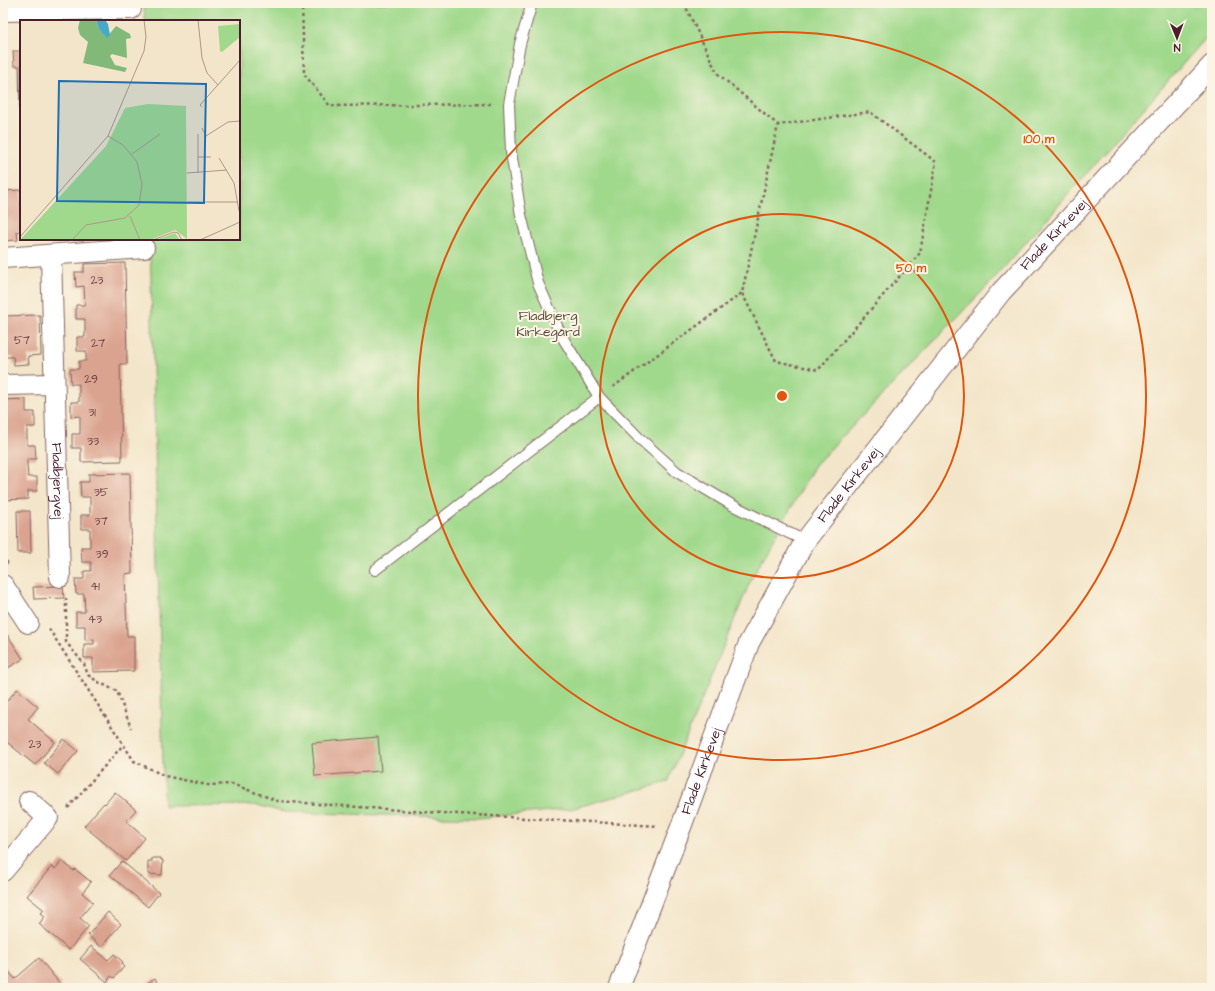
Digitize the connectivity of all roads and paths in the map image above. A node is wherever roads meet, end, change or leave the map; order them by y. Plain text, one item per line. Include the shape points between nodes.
1 (302, 3) edge
2 (532, 3) edge
3 (683, 4) edge
4 (131, 9) dead end
5 (3, 11) edge
6 (1212, 65) edge
7 (509, 104) junction
8 (778, 125) junction
9 (144, 248) dead end
10 (51, 254) junction
11 (3, 258) edge
12 (742, 293) junction
13 (54, 384) junction
14 (3, 385) edge
15 (599, 397) junction
16 (805, 541) junction
17 (3, 556) edge
18 (375, 570) dead end
19 (60, 577) joint
20 (7, 578) edge
21 (37, 623) joint
22 (131, 728) dead end
23 (123, 745) junction
24 (29, 801) dead end
25 (48, 818) junction
26 (681, 827) junction
27 (3, 870) edge
28 (619, 988) edge

1 - 7 path via 304,74 330,106
2 - 7 lane via 520,44
3 - 8 path via 717,73
4 - 5 street
6 - 16 street, Flade Kirkevej via 1001,292
7 - 15 lane via 511,152 520,207 538,283 561,335
8 - 12 path
8 - 12 path via 870,112 936,162 920,253 818,370 776,362
9 - 10 street
10 - 11 street
10 - 13 street, Fladbjergvej
12 - 15 path
13 - 14 street
13 - 19 street, Fladbjergvej
15 - 16 lane via 638,438 677,472 732,505
15 - 18 lane
16 - 26 street, Flade Kirkevej via 749,643
17 - 20 path
19 - 22 path via 66,583 66,642 84,664 88,675 118,690
20 - 21 street
21 - 23 path
23 - 25 path via 64,812
23 - 26 path via 134,761 165,776 207,785 232,784 278,801
24 - 25 street
25 - 27 street
26 - 28 street, Flade Kirkevej

